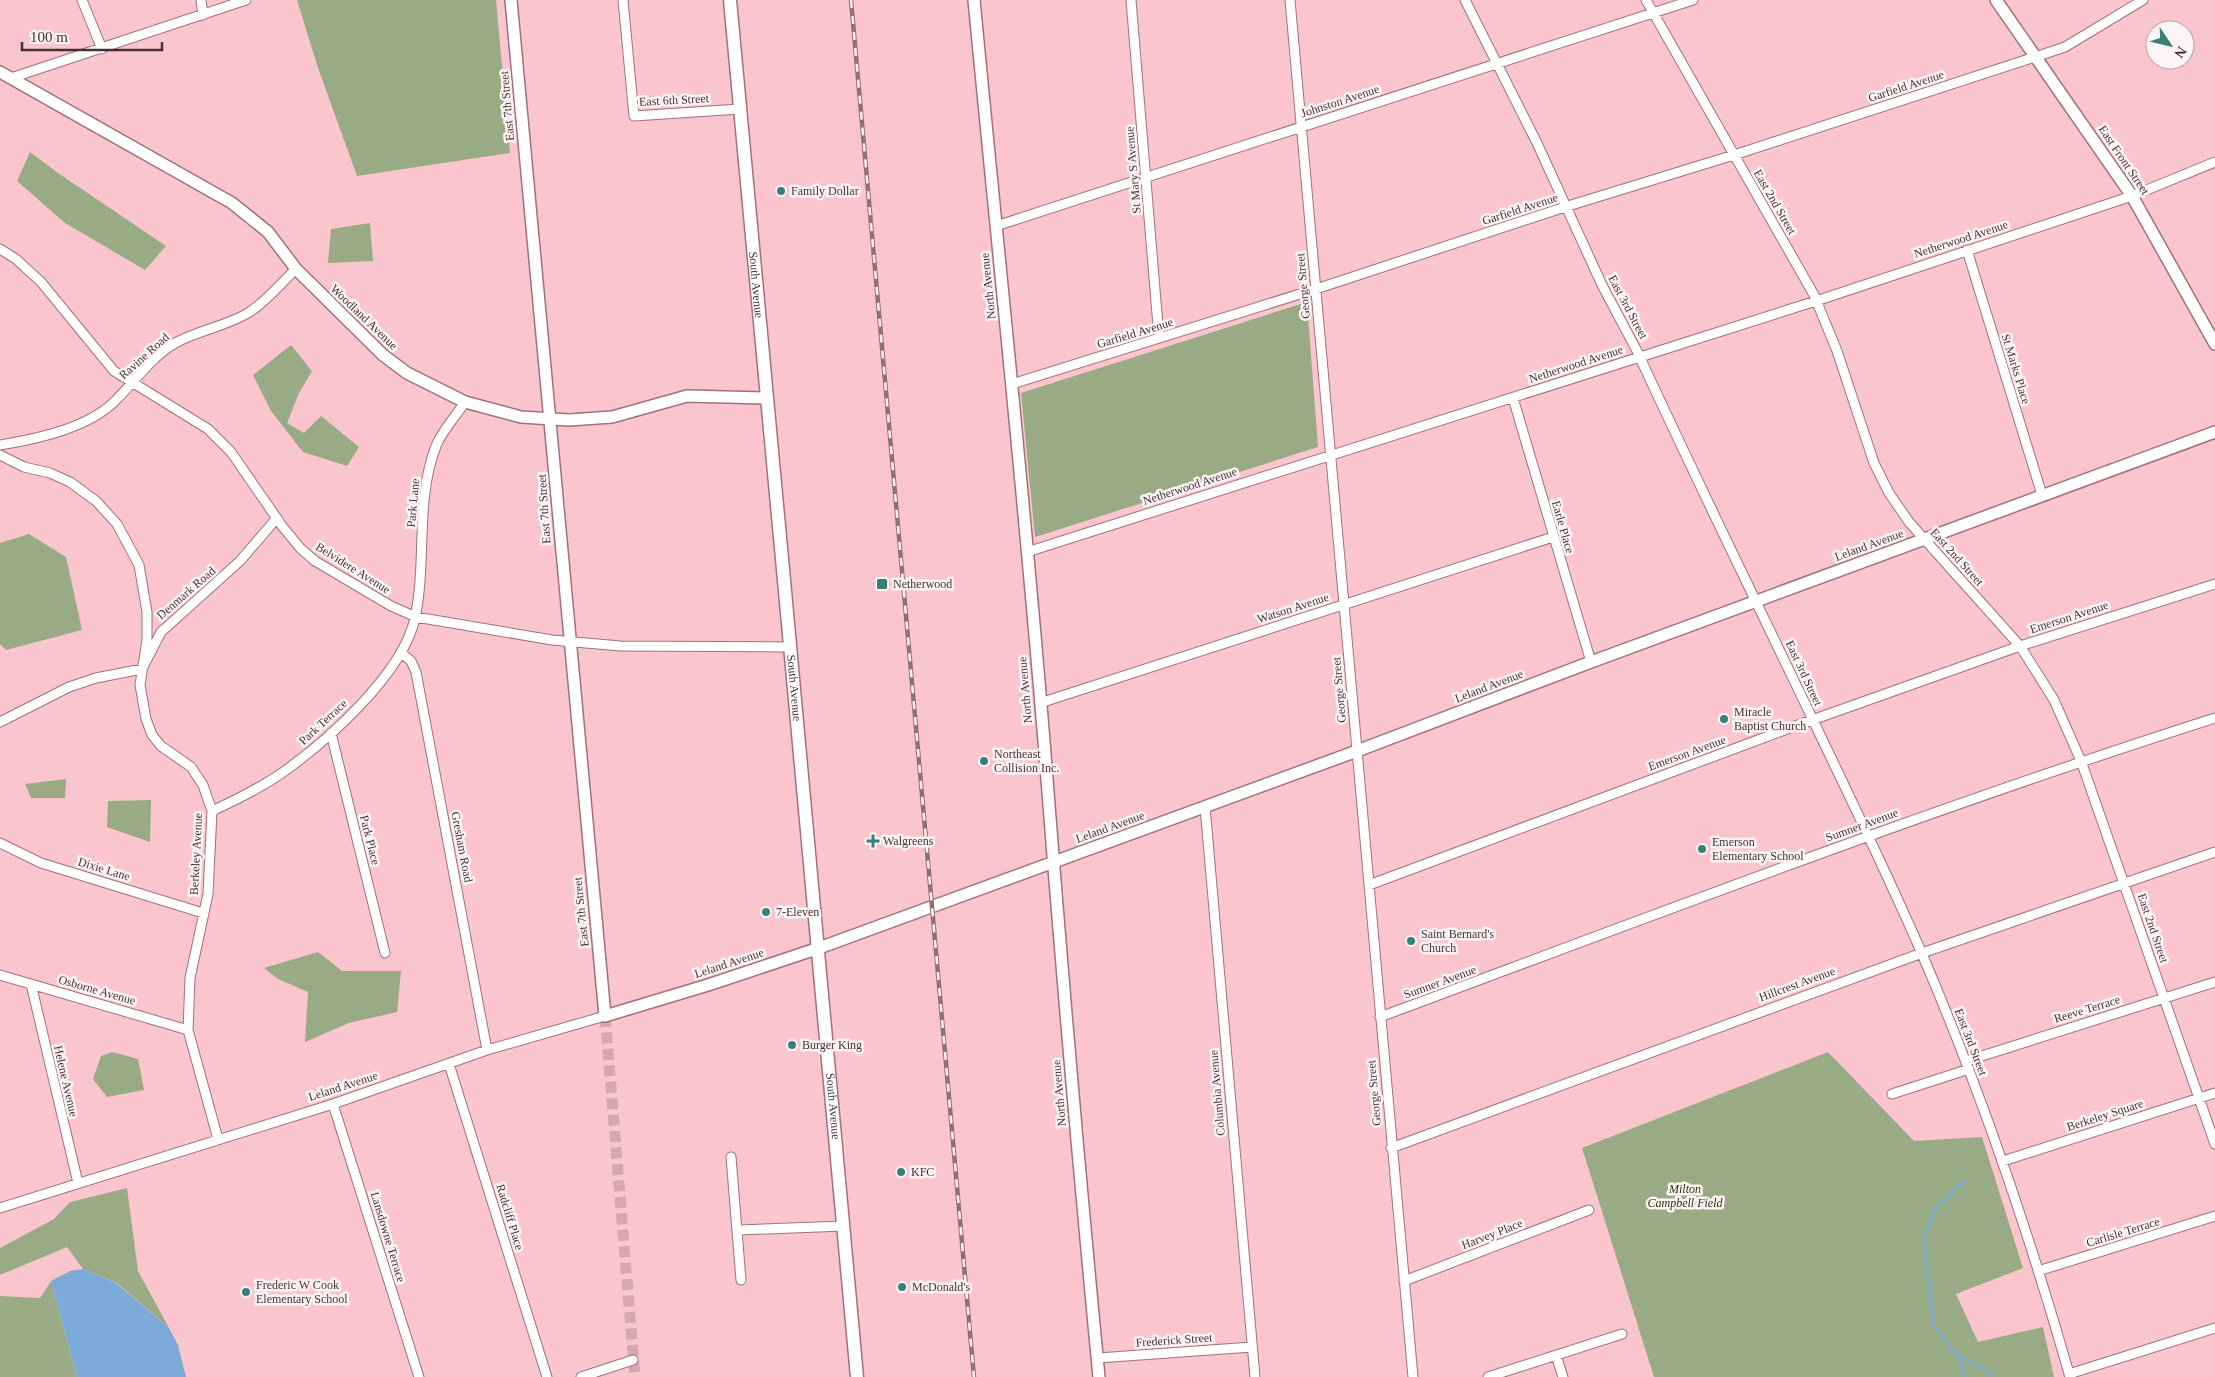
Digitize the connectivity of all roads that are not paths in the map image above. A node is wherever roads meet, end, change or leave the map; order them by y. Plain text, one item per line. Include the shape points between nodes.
1 (82, 0) edge
2 (201, 0) edge
3 (246, 0) edge
4 (511, 0) edge
5 (623, 0) edge
6 (730, 0) edge
7 (974, 0) edge
8 (1131, 0) edge
9 (1290, 0) edge
10 (1465, 0) edge
11 (1646, 0) edge
12 (1693, 0) edge
13 (1996, 0) edge
14 (2143, 0) edge
15 (1653, 13) junction
16 (202, 15) junction
17 (102, 49) junction
18 (2035, 57) junction
19 (1496, 63) junction
20 (0, 72) edge
21 (11, 78) junction
22 (740, 109) junction
23 (1301, 126) junction
24 (1734, 155) junction
25 (2215, 162) edge
26 (1146, 176) junction
27 (2132, 196) junction
28 (1566, 206) junction
29 (996, 226) junction
30 (0, 249) edge
31 (1967, 250) junction
32 (296, 269) junction
33 (1316, 290) junction
34 (1816, 301) junction
35 (1159, 338) junction
36 (2215, 344) edge
37 (1640, 357) junction
38 (130, 384) junction
39 (1012, 384) junction
40 (766, 398) junction
41 (1513, 398) junction
42 (465, 402) junction
43 (551, 420) junction
44 (2215, 432) edge
45 (0, 444) edge
46 (1332, 454) junction
47 (0, 455) edge
48 (2042, 496) junction
49 (277, 518) junction
50 (1553, 536) junction
51 (1924, 539) junction
52 (1027, 552) junction
53 (2215, 584) edge
54 (1757, 601) junction
55 (1344, 605) junction
56 (416, 616) junction
57 (568, 641) junction
58 (2020, 646) junction
59 (789, 647) junction
60 (401, 653) junction
61 (1591, 662) junction
62 (142, 668) junction
63 (1040, 703) junction
64 (2215, 718) edge
65 (1813, 721) junction
66 (0, 722) edge
67 (330, 733) junction
68 (1357, 751) junction
69 (2081, 761) junction
70 (1205, 807) junction
71 (212, 811) junction
72 (1869, 836) junction
73 (0, 843) edge
74 (2215, 852) edge
75 (1052, 863) junction
76 (2124, 882) junction
77 (1369, 885) junction
78 (203, 914) junction
79 (820, 948) junction
80 (384, 952) dead end
81 (1922, 953) junction
82 (0, 975) edge
83 (2215, 982) edge
84 (31, 984) junction
85 (2164, 998) junction
86 (604, 1016) junction
87 (1380, 1017) junction
88 (188, 1030) junction
89 (487, 1050) junction
90 (449, 1064) junction
91 (1967, 1065) junction
92 (2215, 1093) edge
93 (1892, 1094) dead end
94 (2199, 1098) junction
95 (333, 1104) junction
96 (218, 1140) junction
97 (2215, 1144) edge
98 (1391, 1148) junction
99 (731, 1157) dead end
100 (2003, 1161) junction
101 (78, 1184) junction
102 (0, 1208) edge
103 (1589, 1210) dead end
104 (2215, 1216) edge
105 (844, 1226) junction
106 (738, 1230) junction
107 (2038, 1271) junction
108 (740, 1280) dead end
109 (1404, 1280) junction
110 (2215, 1328) edge
111 (1622, 1334) dead end
112 (1252, 1347) junction
113 (1556, 1355) junction
114 (1098, 1358) junction
115 (633, 1360) dead end
116 (2069, 1376) edge
117 (419, 1377) edge
118 (547, 1377) edge
119 (581, 1377) edge
120 (857, 1377) edge
121 (1100, 1377) edge
122 (1255, 1377) edge
123 (1413, 1377) edge
124 (1488, 1377) edge
125 (1563, 1377) edge

1 - 17 street
2 - 16 street
3 - 16 street
4 - 43 street, East 7th Street
5 - 22 street, East 6th Street via 634,116
6 - 22 main road, South Avenue
7 - 29 street, North Avenue
8 - 26 street, St Mary S Avenue
9 - 23 street, George Street
10 - 19 street, East 3rd Street
11 - 15 street, East 2nd Street
12 - 15 street, Johnston Avenue
13 - 18 street, East Front Street
14 - 18 street, Garfield Avenue via 2064,47
15 - 19 street, Johnston Avenue
15 - 24 street, East 2nd Street
16 - 17 street
17 - 21 street
18 - 24 street, Garfield Avenue
18 - 27 street, East Front Street
19 - 23 street, Johnston Avenue
19 - 28 street, East 3rd Street
20 - 21 street, Woodland Avenue
21 - 32 street, Woodland Avenue via 232,203 268,232
22 - 40 main road, South Avenue
23 - 26 street, Johnston Avenue
23 - 33 street, George Street
24 - 28 street, Garfield Avenue
24 - 34 street, East 2nd Street
25 - 27 street, Netherwood Avenue
26 - 29 street, Johnston Avenue
26 - 35 street, St Mary S Avenue
27 - 31 street, Netherwood Avenue
27 - 36 street, East Front Street
28 - 33 street, Garfield Avenue
28 - 37 street, East 3rd Street
29 - 39 street, North Avenue
30 - 38 street, Belvidere Avenue via 41,282 114,371
31 - 34 street, Netherwood Avenue
31 - 48 street, St Marks Place
32 - 38 street, Ravine Road via 250,312 176,342
32 - 42 street, Woodland Avenue via 383,355 407,373
33 - 35 street, Garfield Avenue
33 - 46 street, George Street
34 - 37 street, Netherwood Avenue
34 - 51 street, East 2nd Street via 1837,351 1881,479 1897,506
35 - 39 street, Garfield Avenue
37 - 41 street, Netherwood Avenue
37 - 54 street, East 3rd Street
38 - 45 street, Ravine Road via 115,401 70,428
38 - 49 street, Belvidere Avenue via 208,429 231,452
39 - 52 street, North Avenue
40 - 43 street, Woodland Avenue via 686,396 612,417
40 - 59 main road, South Avenue
41 - 46 street, Netherwood Avenue
41 - 50 street, Earle Place
42 - 43 street, Woodland Avenue via 521,417
42 - 56 street, Park Lane via 437,444 428,470
43 - 57 street, East 7th Street
44 - 48 street, Leland Avenue
46 - 52 street, Netherwood Avenue
46 - 55 street, George Street
47 - 62 street, Berkeley Avenue via 24,467 70,482 96,500 122,530 139,565 146,596 147,640
48 - 51 street, Leland Avenue
49 - 56 street, Belvidere Avenue via 301,549 315,561 363,591
49 - 62 street, Denmark Road via 240,561 161,632
50 - 55 street, Watson Avenue
50 - 61 street, Earle Place
51 - 54 street, Leland Avenue
51 - 58 street, East 2nd Street
52 - 63 street, North Avenue
53 - 58 street, Emerson Avenue
54 - 61 street, Leland Avenue
54 - 65 street, East 3rd Street
55 - 63 street, Watson Avenue
55 - 68 street, George Street
56 - 57 street, Belvidere Avenue
56 - 60 street, Park Terrace
57 - 59 street, Belvidere Avenue via 620,646
57 - 86 street, East 7th Street
58 - 65 street, Emerson Avenue
58 - 69 street, East 2nd Street via 2054,700
59 - 79 main road, South Avenue
60 - 67 street, Park Terrace via 372,692
60 - 89 street, Gresham Road via 411,661 416,672
61 - 68 street, Leland Avenue
62 - 66 street via 69,687
62 - 71 street, Berkeley Avenue via 142,702 152,735 161,746 191,767 203,785
63 - 75 street, North Avenue
64 - 69 street, Sumner Avenue
65 - 72 street, East 3rd Street
65 - 77 street, Emerson Avenue
67 - 71 street, Park Terrace via 281,774
67 - 80 street, Park Place
68 - 70 street, Leland Avenue
68 - 77 street, George Street
69 - 72 street, Sumner Avenue
69 - 76 street, East 2nd Street
70 - 75 street, Leland Avenue
70 - 112 street, Columbia Avenue
71 - 78 street, Berkeley Avenue via 210,874
72 - 81 street, East 3rd Street
72 - 87 street, Sumner Avenue
73 - 78 street, Dixie Lane via 41,863
74 - 76 street, Hillcrest Avenue
75 - 79 street, Leland Avenue
75 - 114 street, North Avenue
76 - 81 street, Hillcrest Avenue
76 - 85 street, East 2nd Street
77 - 87 street, George Street
78 - 88 street, Berkeley Avenue via 190,978
79 - 86 street, Leland Avenue
79 - 105 main road, South Avenue
81 - 91 street, East 3rd Street
81 - 98 street, Hillcrest Avenue
82 - 84 street, Osborne Avenue
83 - 85 street, Reeve Terrace
84 - 88 street, Osborne Avenue
84 - 101 street, Helene Avenue
85 - 91 street, Reeve Terrace
85 - 94 street, East 2nd Street
86 - 89 street, Leland Avenue
87 - 98 street, George Street
88 - 96 street, Berkeley Avenue
89 - 90 street, Leland Avenue
90 - 95 street, Leland Avenue
90 - 118 street, Radcliff Place
91 - 93 street
91 - 100 street, East 3rd Street
92 - 94 street, Berkeley Square
94 - 97 street, East 2nd Street
94 - 100 street, Berkeley Square
95 - 96 street, Leland Avenue
95 - 117 street, Lansdowne Terrace
96 - 101 street, Leland Avenue
98 - 109 street, George Street
99 - 106 street
100 - 107 street, East 3rd Street
101 - 102 street, Leland Avenue
103 - 109 street, Harvey Place
104 - 107 street, Carlisle Terrace
105 - 106 street
105 - 120 main road, South Avenue
106 - 108 street
107 - 116 street, East 3rd Street
109 - 123 street, George Street
110 - 116 street
111 - 113 street
112 - 114 street, Frederick Street
112 - 122 street, Columbia Avenue
113 - 124 street
113 - 125 street
114 - 121 street, North Avenue
115 - 119 street

